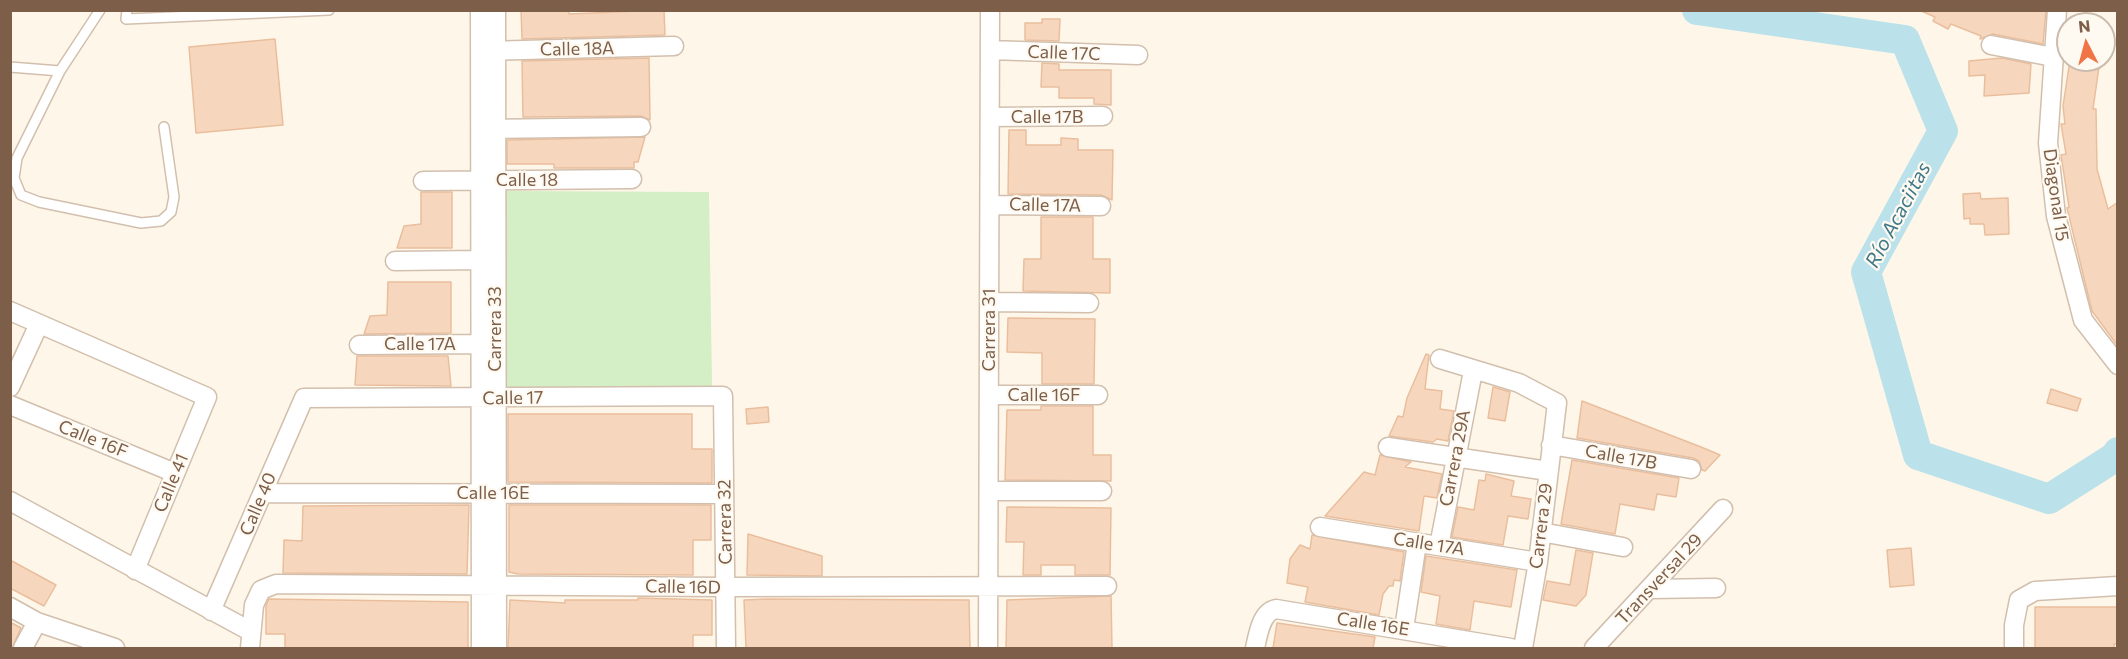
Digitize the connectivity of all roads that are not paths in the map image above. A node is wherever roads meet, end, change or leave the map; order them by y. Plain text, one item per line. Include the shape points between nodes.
1 (100, 10) edge
2 (127, 10) edge
3 (329, 10) edge
4 (480, 10) edge
5 (496, 10) edge
6 (990, 10) edge
7 (2057, 10) edge
8 (1991, 45) dead end
9 (674, 46) dead end
10 (990, 50) junction
11 (488, 51) junction
12 (1138, 56) dead end
13 (2053, 57) junction
14 (10, 67) edge
15 (60, 71) junction
16 (1103, 116) dead end
17 (990, 117) junction
18 (164, 127) dead end
19 (642, 127) dead end
20 (488, 129) junction
21 (14, 157) edge
22 (632, 179) dead end
23 (487, 180) junction
24 (423, 181) dead end
25 (990, 205) junction
26 (1101, 206) dead end
27 (479, 260) junction
28 (395, 261) dead end
29 (989, 302) junction
30 (1089, 303) dead end
31 (10, 311) edge
32 (39, 324) junction
33 (481, 344) junction
34 (359, 345) dead end
35 (1440, 359) dead end
36 (2116, 363) edge
37 (1473, 370) junction
38 (10, 387) edge
39 (989, 395) junction
40 (1098, 395) dead end
41 (723, 396) joint
42 (304, 398) joint
43 (488, 399) junction
44 (10, 405) edge
45 (1551, 445) junction
46 (1388, 447) dead end
47 (1455, 457) junction
48 (1691, 469) dead end
49 (1548, 471) junction
50 (175, 473) junction
51 (989, 490) junction
52 (1102, 491) dead end
53 (262, 493) junction
54 (488, 493) junction
55 (724, 494) junction
56 (10, 501) edge
57 (1723, 508) dead end
58 (1320, 527) dead end
59 (1541, 532) junction
60 (1417, 543) junction
61 (1439, 546) junction
62 (1623, 547) dead end
63 (1538, 562) junction
64 (135, 570) junction
65 (489, 584) junction
66 (1107, 586) dead end
67 (2118, 586) edge
68 (726, 587) junction
69 (989, 587) junction
70 (1716, 588) dead end
71 (1651, 590) junction
72 (10, 607) edge
73 (211, 611) junction
74 (37, 622) junction
75 (1404, 629) junction
76 (250, 640) edge
77 (23, 648) edge
78 (116, 648) edge
79 (481, 648) edge
80 (497, 648) edge
81 (726, 648) edge
82 (988, 648) edge
83 (1255, 648) edge
84 (1511, 648) edge
85 (1523, 648) edge
86 (1594, 648) edge
87 (2014, 648) edge

1 - 15 lane
2 - 3 lane via 126,19
4 - 11 street, Carrera 33
5 - 11 street, Carrera 33
6 - 10 street, Carrera 31
7 - 13 street, Diagonal 15
8 - 13 street
9 - 11 street, Calle 18A
10 - 12 street, Calle 17C
10 - 17 street, Carrera 31
11 - 20 street, Carrera 33
13 - 36 street, Diagonal 15 via 2048,143 2056,216 2083,320
14 - 15 lane
15 - 21 lane
16 - 17 street, Calle 17B
17 - 25 street, Carrera 31
18 - 21 lane via 174,197 171,212 161,221 141,223 21,195 14,178
19 - 20 street
20 - 23 street, Carrera 33
22 - 23 street, Calle 18
23 - 24 street, Calle 18
23 - 27 street, Carrera 33
23 - 43 street, Carrera 33
25 - 26 street, Calle 17A
25 - 29 street, Carrera 31
27 - 28 street
27 - 33 street, Carrera 33
29 - 30 street
29 - 39 street, Carrera 31
31 - 32 street
32 - 38 street
32 - 50 street, Calle 41 via 207,397
33 - 34 street, Calle 17A
33 - 43 street, Carrera 33
35 - 37 street
37 - 45 street, Carrera 29 via 1519,383 1557,403
37 - 47 street, Carrera 29A
39 - 40 street, Calle 16F
39 - 51 street, Carrera 31
41 - 43 street, Calle 17
41 - 55 street, Carrera 32
42 - 43 street, Calle 17
42 - 53 street, Calle 40
43 - 54 street, Carrera 33
44 - 50 street, Calle 16F
45 - 48 street, Calle 17B
45 - 49 street, Carrera 29
46 - 47 street
47 - 49 street
47 - 61 street, Carrera 29A
49 - 59 street, Carrera 29
50 - 64 street, Calle 41
51 - 52 street
51 - 69 street, Carrera 31
53 - 54 street, Calle 16E
53 - 73 street, Calle 40
54 - 55 street, Calle 16E
54 - 65 street, Carrera 33
55 - 68 street, Carrera 32
56 - 64 street
57 - 71 street, Transversal 29
58 - 60 street, Calle 17A
59 - 62 street
59 - 63 street, Carrera 29
60 - 61 street, Calle 17A
60 - 75 street
61 - 63 street, Calle 17A
63 - 85 street, Carrera 29
64 - 73 street
65 - 68 street, Calle 16D
65 - 76 street, Calle 16D via 276,584 261,590 254,605
65 - 79 street, Carrera 33
65 - 80 street, Carrera 33
66 - 69 street, Calle 16D
67 - 87 street via 2035,591 2019,600 2013,626
68 - 69 street, Calle 16D
68 - 81 street, Carrera 32
69 - 82 street, Carrera 31
70 - 71 street
71 - 86 street, Transversal 29
72 - 74 street
73 - 76 street
74 - 77 street
74 - 78 street
75 - 83 street, Calle 16E via 1271,610 1264,618
75 - 84 street, Calle 16E

